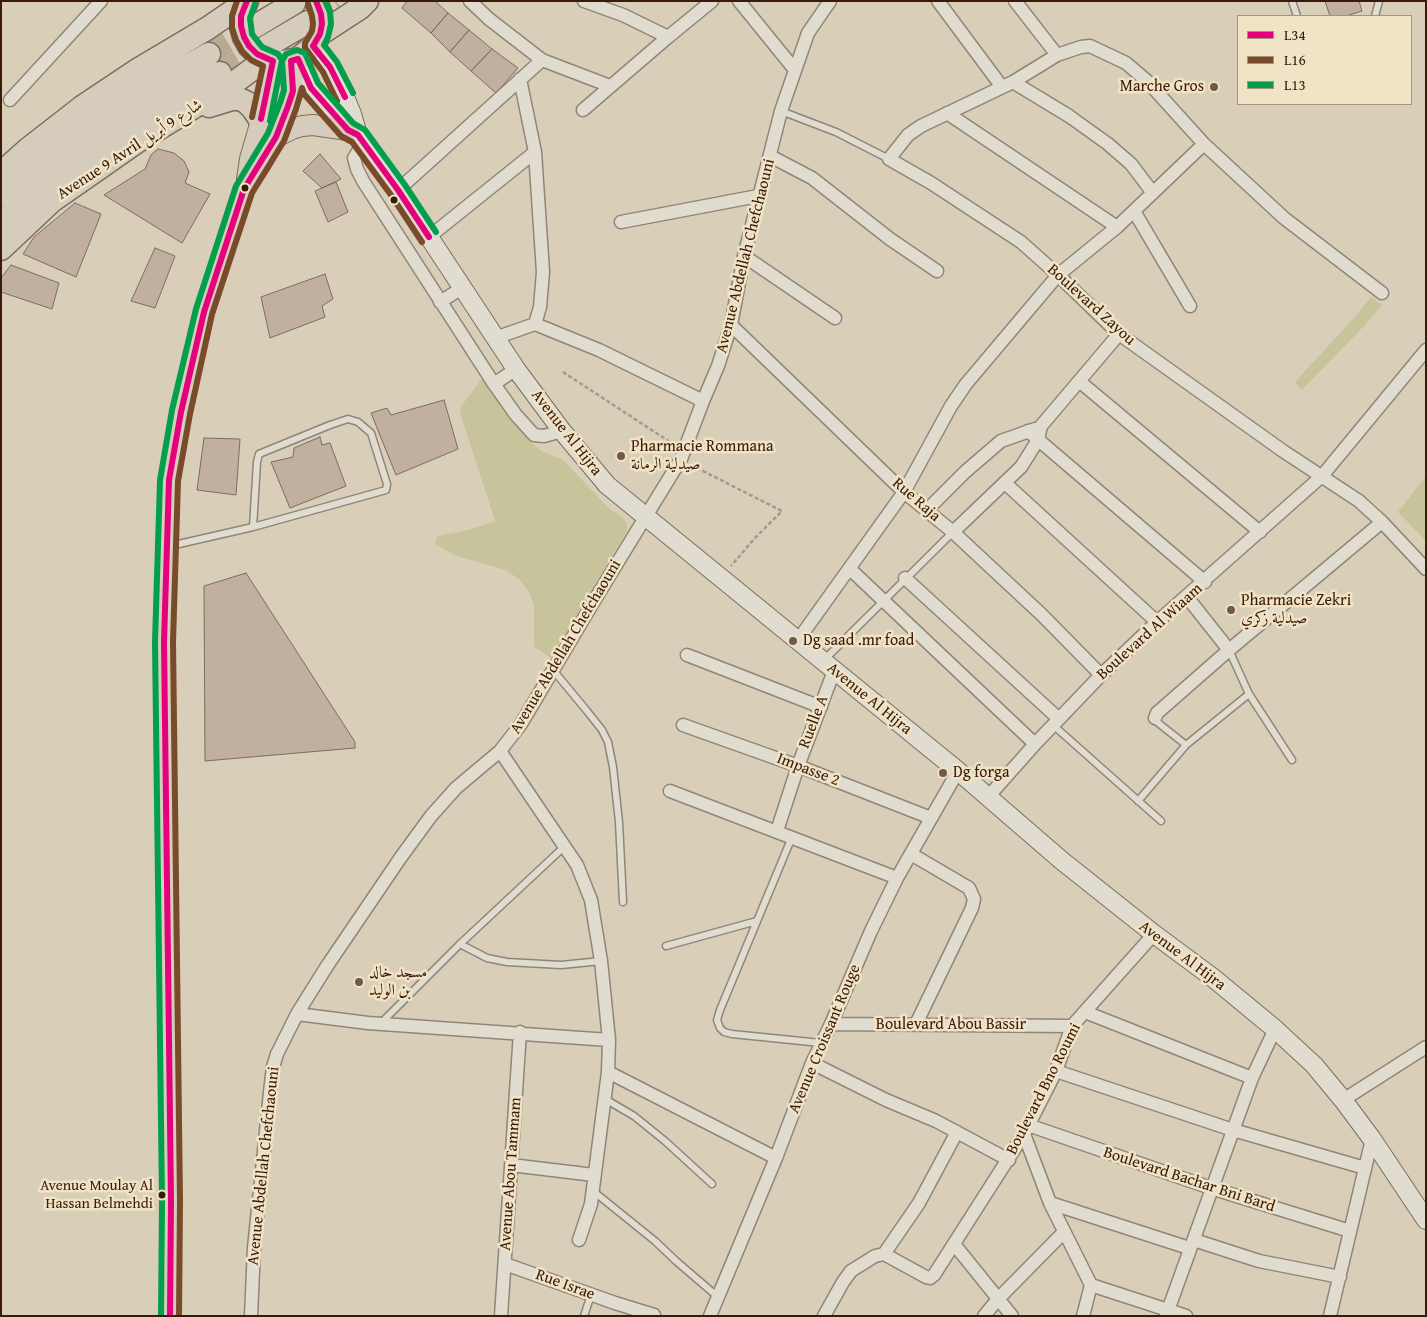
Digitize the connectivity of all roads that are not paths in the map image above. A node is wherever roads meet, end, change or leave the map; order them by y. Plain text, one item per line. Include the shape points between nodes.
1 (101, 1) edge
2 (367, 1) edge
3 (470, 1) edge
4 (584, 1) edge
5 (712, 1) edge
6 (739, 1) edge
7 (830, 1) edge
8 (938, 1) edge
9 (1015, 1) edge
10 (1292, 1) edge
11 (1379, 1) edge
12 (246, 2) edge
13 (305, 2) edge
14 (1297, 15) edge
15 (1375, 15) edge
16 (254, 27) tunnel mouth
17 (668, 36) junction
18 (292, 48) junction
19 (209, 54) tunnel mouth
20 (1057, 55) junction
21 (542, 60) junction
22 (795, 70) junction
23 (220, 73) tunnel mouth
24 (520, 79) junction
25 (1007, 84) junction
26 (610, 86) junction
27 (10, 100) dead end
28 (583, 110) dead end
29 (781, 111) junction
30 (947, 113) junction
31 (180, 116) junction
32 (269, 129) junction
33 (357, 137) junction
34 (1204, 144) junction
35 (536, 152) junction
36 (770, 156) junction
37 (889, 159) junction
38 (1, 173) edge
39 (398, 190) junction
40 (1154, 193) junction
41 (1, 195) edge
42 (758, 196) junction
43 (1134, 211) junction
44 (621, 222) dead end
45 (1, 224) edge
46 (1117, 227) junction
47 (428, 237) junction
48 (1, 249) edge
49 (744, 256) junction
50 (937, 271) dead end
51 (1058, 275) junction
52 (462, 288) junction
53 (1382, 293) dead end
54 (440, 302) junction
55 (1190, 306) dead end
56 (835, 318) dead end
57 (535, 324) junction
58 (731, 326) junction
59 (1119, 334) junction
60 (495, 338) junction
61 (1426, 350) edge
62 (516, 370) junction
63 (1079, 381) junction
64 (494, 384) junction
65 (703, 401) junction
66 (1041, 426) junction
67 (562, 431) junction
68 (1028, 432) junction
69 (1038, 440) junction
70 (1322, 476) junction
71 (1005, 483) junction
72 (904, 492) junction
73 (927, 510) junction
74 (645, 517) junction
75 (1382, 522) junction
76 (253, 527) junction
77 (954, 532) junction
78 (1260, 532) junction
79 (167, 546) junction
80 (850, 569) junction
81 (1426, 569) edge
82 (906, 578) junction
83 (1205, 582) junction
84 (1187, 597) junction
85 (883, 600) junction
86 (1157, 622) junction
87 (798, 640) junction
88 (1229, 650) junction
89 (687, 655) dead end
90 (829, 666) junction
91 (553, 670) junction
92 (1101, 675) junction
93 (1249, 694) junction
94 (820, 707) junction
95 (1155, 718) joint
96 (1056, 722) junction
97 (683, 725) dead end
98 (1035, 744) junction
99 (1186, 746) junction
100 (500, 751) junction
101 (1292, 760) dead end
102 (798, 766) junction
103 (958, 771) junction
104 (670, 791) dead end
105 (988, 797) junction
106 (1138, 801) junction
107 (931, 818) junction
108 (1161, 821) dead end
109 (777, 831) junction
110 (792, 837) junction
111 (565, 846) junction
112 (911, 854) junction
113 (898, 878) junction
114 (623, 902) dead end
115 (757, 920) junction
116 (1154, 934) junction
117 (460, 944) junction
118 (666, 946) dead end
119 (601, 961) junction
120 (1085, 1012) junction
121 (297, 1014) junction
122 (381, 1023) junction
123 (831, 1024) junction
124 (916, 1024) junction
125 (1072, 1026) junction
126 (1275, 1029) junction
127 (520, 1032) junction
128 (609, 1040) junction
129 (821, 1043) junction
130 (1426, 1047) edge
131 (812, 1063) junction
132 (1056, 1071) junction
133 (608, 1072) junction
134 (1252, 1078) junction
135 (605, 1098) junction
136 (1343, 1100) junction
137 (1026, 1130) junction
138 (1233, 1130) junction
139 (958, 1132) junction
140 (1372, 1139) junction
141 (776, 1158) junction
142 (1008, 1160) junction
143 (511, 1165) junction
144 (1365, 1168) junction
145 (594, 1176) junction
146 (712, 1184) dead end
147 (1211, 1188) junction
148 (593, 1190) junction
149 (1050, 1202) junction
150 (1426, 1220) edge
151 (1350, 1231) junction
152 (1064, 1232) junction
153 (579, 1240) dead end
154 (954, 1244) junction
155 (1192, 1244) junction
156 (884, 1254) junction
157 (505, 1264) junction
158 (1340, 1277) junction
159 (1091, 1285) junction
160 (591, 1294) junction
161 (718, 1297) junction
162 (998, 1299) junction
163 (1166, 1313) edge
164 (654, 1315) edge
165 (170, 1316) edge
166 (251, 1316) edge
167 (501, 1316) edge
168 (584, 1316) edge
169 (710, 1316) edge
170 (824, 1316) edge
171 (984, 1316) edge
172 (1012, 1316) edge
173 (1083, 1316) edge
174 (1186, 1316) edge
175 (1330, 1316) edge

1 - 27 street
2 - 18 highway, Avenue 9 Avril شارع 9 أبريل
3 - 21 street
4 - 17 street
5 - 17 street
6 - 22 street
7 - 22 street, Avenue Abdellah Chefchaouni via 808,34
8 - 25 street
9 - 20 street
10 - 14 lane
11 - 15 lane
12 - 18 highway via 241,26 249,46 257,54
12 - 38 highway via 82,108
13 - 16 highway
13 - 18 highway via 321,14
17 - 26 street
18 - 31 highway, Avenue 9 Avril شارع 9 أبريل
18 - 32 main road
18 - 33 street, Avenue Al Hijra via 311,88
18 - 33 street, Avenue Al Hijra via 330,67 352,114
19 - 41 highway via 160,80 91,124
20 - 25 street
20 - 34 street via 1090,46 1126,63 1147,81
21 - 24 street
21 - 26 street
22 - 29 street, Avenue Abdellah Chefchaouni
23 - 45 highway, Avenue 9 Avril شارع 9 أبريل via 159,106 93,148 19,205
24 - 35 street
24 - 39 street
25 - 30 street
25 - 40 street via 1069,116 1108,144
26 - 28 street
29 - 36 street, Avenue Abdellah Chefchaouni
29 - 37 lane, Boulevard Zayou via 836,132
30 - 37 street via 908,135
30 - 46 street
31 - 32 highway via 239,99 246,102
31 - 48 highway, Avenue 9 Avril شارع 9 أبريل via 52,201
32 - 33 main road via 314,124
32 - 79 main road via 250,159 247,183 204,312 169,480
33 - 39 street, Avenue Al Hijra
33 - 54 street via 356,169
34 - 40 street
34 - 53 street via 1284,218
35 - 47 street
35 - 57 street via 542,272 540,307
36 - 42 street, Avenue Abdellah Chefchaouni
36 - 50 street via 812,178
37 - 51 street, Boulevard Zayou via 988,219 1021,242
39 - 47 street, Avenue Al Hijra
40 - 43 street
42 - 44 street
42 - 49 street, Avenue Abdellah Chefchaouni
43 - 46 street
43 - 55 street
46 - 51 street
47 - 52 street, Avenue Al Hijra
49 - 56 street
49 - 58 street, Avenue Abdellah Chefchaouni
51 - 59 street, Boulevard Zayou
51 - 72 street via 966,384
52 - 54 street
52 - 60 street, Avenue Al Hijra
54 - 64 street
57 - 60 street
57 - 65 street via 599,350
58 - 65 street, Avenue Abdellah Chefchaouni
58 - 72 street, Rue Raja
59 - 63 street
59 - 70 street, Boulevard Zayou
60 - 62 street, Avenue Al Hijra
61 - 70 street, Boulevard Al Wiaam
62 - 64 street
62 - 67 street, Avenue Al Hijra
63 - 66 street
63 - 78 street
64 - 67 street via 534,435
65 - 74 street, Avenue Abdellah Chefchaouni via 683,456
66 - 68 street
66 - 69 street
67 - 74 street, Avenue Al Hijra via 607,485
68 - 69 street
68 - 73 street via 1001,441
69 - 71 street via 1024,463
69 - 83 street
70 - 75 street, Boulevard Zayou via 1359,501
70 - 78 street, Boulevard Al Wiaam
71 - 77 street
71 - 86 street
72 - 73 street, Rue Raja
72 - 80 street
73 - 77 street, Rue Raja
74 - 87 street, Avenue Al Hijra
74 - 91 street, Avenue Abdellah Chefchaouni
75 - 81 street, Boulevard Zayou
75 - 88 street
76 - 76 lane via 259,454 348,419 358,422 371,433 386,490
76 - 79 lane
77 - 82 lane
77 - 92 street, Rue Raja
78 - 83 street, Boulevard Al Wiaam
79 - 165 main road via 164,642
80 - 85 street
80 - 87 street
82 - 85 lane
82 - 96 street
83 - 84 street, Boulevard Al Wiaam
84 - 86 street, Boulevard Al Wiaam
84 - 88 street
85 - 90 lane
85 - 98 street
86 - 92 street, Boulevard Al Wiaam
87 - 90 street, Avenue Al Hijra
88 - 93 lane
88 - 95 street
89 - 94 street
90 - 94 street, Ruelle A
90 - 103 street, Avenue Al Hijra
91 - 100 street, Avenue Abdellah Chefchaouni via 521,724
91 - 114 lane via 602,730 608,742 619,822
92 - 96 street, Boulevard Al Wiaam
93 - 99 lane
93 - 101 lane
94 - 102 street, Ruelle A
95 - 99 lane
96 - 98 street, Boulevard Al Wiaam
96 - 106 lane
97 - 102 street, Impasse 2
98 - 105 street, Boulevard Al Wiaam
99 - 106 lane
100 - 111 street
100 - 121 street, Avenue Abdellah Chefchaouni via 456,788 431,816
102 - 107 street, Impasse 2
102 - 109 street, Ruelle A
103 - 105 street, Avenue Al Hijra
103 - 107 street, Avenue Croissant Rouge
104 - 109 street
105 - 116 street, Avenue Al Hijra
106 - 108 lane
107 - 112 street, Avenue Croissant Rouge
109 - 110 street
110 - 113 street
110 - 115 lane
111 - 117 lane
111 - 119 street via 577,865 591,900
112 - 113 street, Avenue Croissant Rouge
112 - 124 street via 969,888 974,898
113 - 123 street, Avenue Croissant Rouge via 871,930
115 - 118 lane
115 - 129 lane via 720,1010 717,1020 720,1028 732,1034
116 - 120 street, Boulevard Bno Roumi
116 - 126 street, Avenue Al Hijra
117 - 119 lane via 487,958 507,962 561,965
117 - 122 lane
119 - 128 street
120 - 125 street, Boulevard Bno Roumi
120 - 134 street
121 - 122 street
121 - 166 street, Avenue Abdellah Chefchaouni via 273,1067 254,1248
122 - 127 street
123 - 124 street, Boulevard Abou Bassir
123 - 129 street, Avenue Croissant Rouge
124 - 125 street, Boulevard Abou Bassir
125 - 132 street, Boulevard Bno Roumi
126 - 134 street
126 - 136 street, Avenue Al Hijra via 1314,1065
127 - 128 street
127 - 143 street, Avenue Abou Tammam
128 - 133 street
129 - 131 street, Avenue Croissant Rouge
130 - 136 street
131 - 139 street
131 - 141 street, Avenue Croissant Rouge
132 - 137 street, Boulevard Bno Roumi
132 - 138 street
133 - 135 street
133 - 141 street
134 - 138 street
135 - 145 street
135 - 146 lane via 634,1116
136 - 140 street, Avenue Al Hijra
137 - 142 street, Boulevard Bno Roumi
137 - 147 street, Boulevard Bachar Bni Bard
137 - 149 street
138 - 144 street
138 - 147 street
139 - 142 street
139 - 156 street via 919,1203
140 - 144 street
140 - 150 street, Avenue Al Hijra
141 - 161 street, Avenue Croissant Rouge
142 - 154 street, Boulevard Bno Roumi
143 - 145 street
143 - 157 street, Avenue Abou Tammam
144 - 151 street
145 - 148 street
147 - 151 street, Boulevard Bachar Bni Bard
147 - 155 street
148 - 153 street
148 - 161 lane
149 - 152 street
149 - 155 street
151 - 158 street
152 - 159 street
152 - 162 street
154 - 156 street, Boulevard Bno Roumi via 930,1278
154 - 162 street
155 - 158 street
155 - 163 street
156 - 170 street via 851,1271
157 - 160 street, Rue Israe
157 - 167 street, Avenue Abou Tammam
158 - 175 street
159 - 163 street
159 - 173 street
160 - 164 street, Rue Israe
160 - 168 lane
161 - 169 street, Avenue Croissant Rouge
162 - 171 street
162 - 172 street
163 - 174 street

